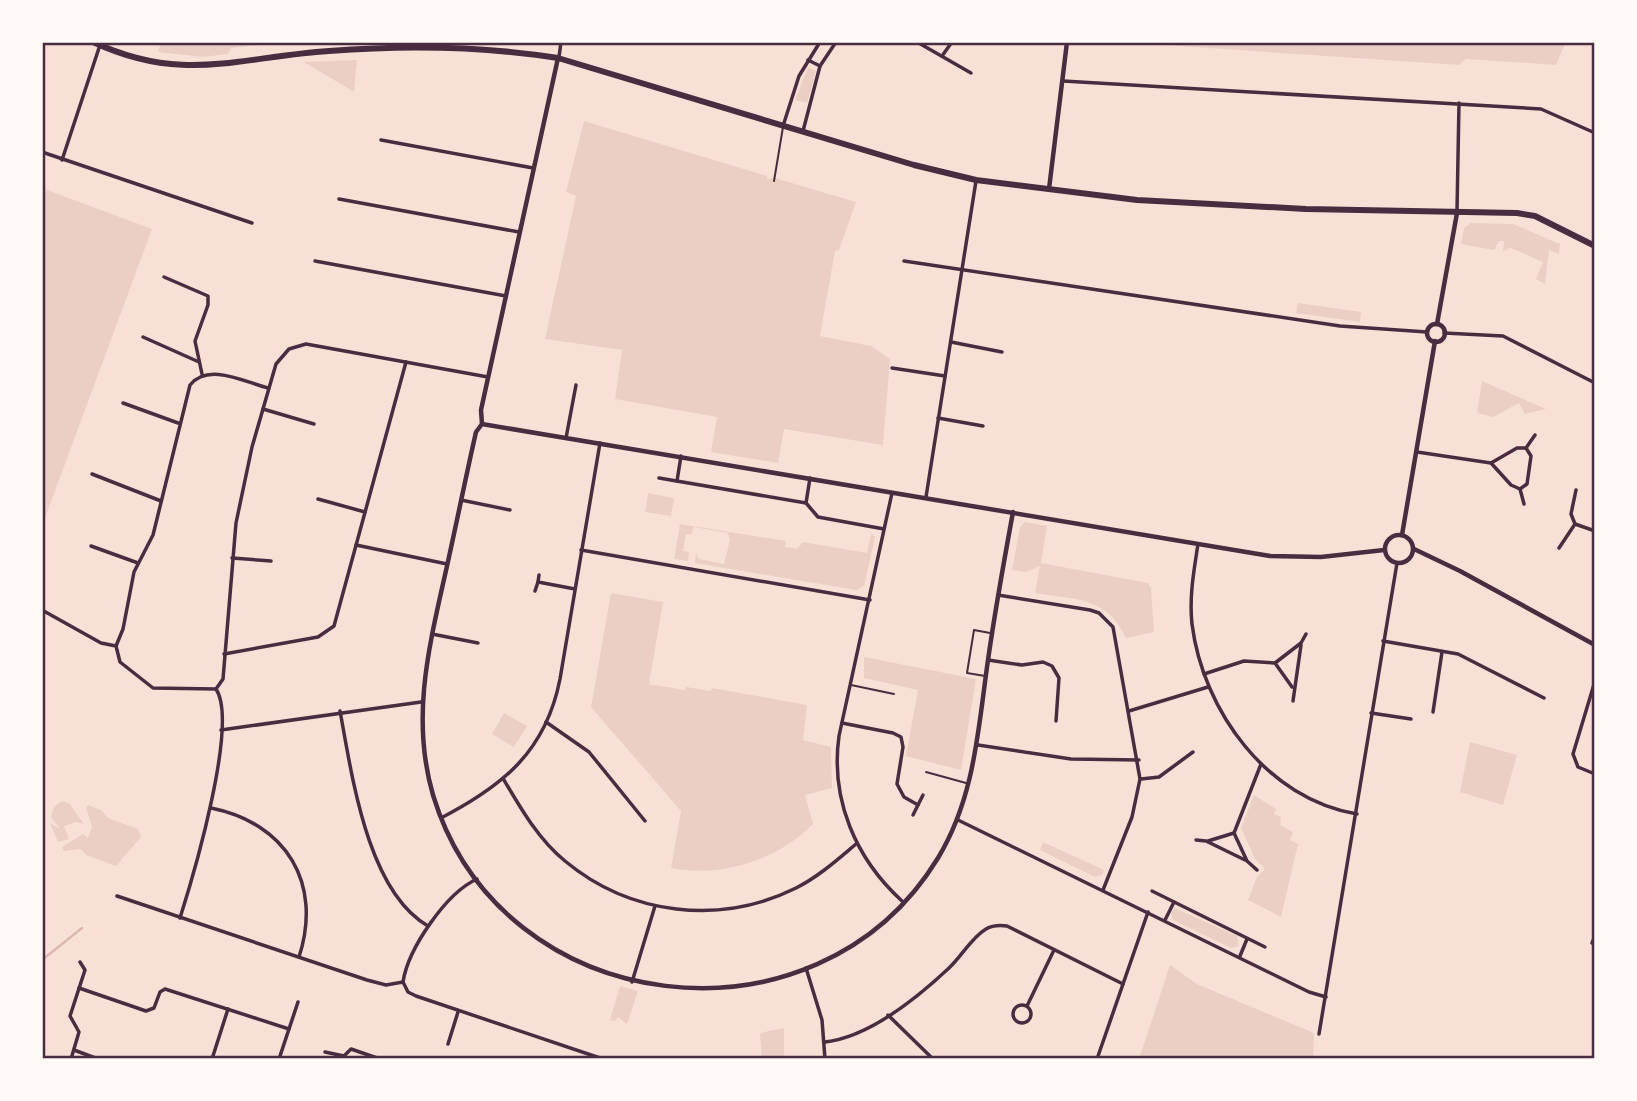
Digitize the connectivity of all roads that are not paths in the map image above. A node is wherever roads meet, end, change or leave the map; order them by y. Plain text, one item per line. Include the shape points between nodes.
1 (561, 42) edge
2 (820, 42) edge
3 (836, 42) edge
4 (917, 42) edge
5 (952, 42) edge
6 (1067, 42) edge
7 (97, 44) edge
8 (942, 56) junction
9 (558, 58) junction
10 (808, 60) junction
11 (820, 66) junction
12 (971, 73) dead end
13 (1062, 81) junction
14 (1459, 103) junction
15 (783, 126) junction
16 (803, 132) junction
17 (1595, 133) edge
18 (381, 140) dead end
19 (42, 152) edge
20 (62, 160) junction
21 (535, 168) junction
22 (976, 180) junction
23 (774, 181) dead end
24 (1049, 189) junction
25 (339, 199) dead end
26 (1457, 213) junction
27 (252, 223) dead end
28 (521, 233) junction
29 (1595, 246) edge
30 (315, 261) dead end
31 (904, 261) dead end
32 (962, 269) junction
33 (164, 277) dead end
34 (508, 296) junction
35 (1437, 324) junction
36 (1427, 331) junction
37 (1444, 333) junction
38 (143, 337) dead end
39 (1435, 341) junction
40 (951, 342) junction
41 (1002, 352) dead end
42 (200, 362) junction
43 (406, 362) junction
44 (892, 368) dead end
45 (202, 374) junction
46 (945, 376) junction
47 (488, 377) junction
48 (1595, 383) edge
49 (576, 385) dead end
50 (268, 388) junction
51 (123, 403) dead end
52 (262, 409) junction
53 (938, 418) junction
54 (178, 423) junction
55 (314, 424) dead end
56 (482, 424) junction
57 (983, 426) dead end
58 (1535, 436) dead end
59 (566, 438) junction
60 (600, 443) junction
61 (1526, 448) junction
62 (1417, 452) junction
63 (681, 456) junction
64 (1491, 463) junction
65 (92, 474) dead end
66 (659, 478) dead end
67 (810, 478) junction
68 (677, 481) junction
69 (1520, 489) junction
70 (1576, 490) dead end
71 (892, 491) junction
72 (926, 497) junction
73 (318, 499) dead end
74 (461, 499) junction
75 (161, 501) junction
76 (806, 503) junction
77 (1524, 504) dead end
78 (510, 510) dead end
79 (365, 512) junction
80 (1013, 512) junction
81 (1575, 524) junction
82 (884, 529) junction
83 (1595, 531) edge
84 (1402, 535) junction
85 (1198, 544) junction
86 (356, 545) junction
87 (91, 546) dead end
88 (1559, 548) dead end
89 (1414, 549) junction
90 (581, 550) junction
91 (1384, 550) junction
92 (231, 558) junction
93 (271, 561) dead end
94 (1397, 563) junction
95 (139, 564) junction
96 (447, 564) junction
97 (539, 575) dead end
98 (537, 582) junction
99 (575, 589) junction
100 (536, 591) dead end
101 (998, 595) junction
102 (870, 600) junction
103 (42, 610) edge
104 (992, 633) junction
105 (432, 634) junction
106 (1307, 634) dead end
107 (1382, 641) junction
108 (478, 643) dead end
109 (1301, 643) junction
110 (1595, 645) edge
111 (116, 646) junction
112 (1442, 652) junction
113 (224, 654) junction
114 (1595, 656) edge
115 (988, 660) junction
116 (1275, 663) junction
117 (1204, 674) junction
118 (986, 676) junction
119 (1595, 681) edge
120 (850, 685) junction
121 (1208, 686) junction
122 (1293, 688) junction
123 (216, 689) junction
124 (894, 694) dead end
125 (1544, 698) dead end
126 (1293, 701) dead end
127 (421, 702) junction
128 (1129, 710) junction
129 (340, 711) junction
130 (1433, 712) dead end
131 (1371, 713) junction
132 (1410, 719) dead end
133 (1056, 721) dead end
134 (546, 722) junction
135 (842, 723) junction
136 (221, 730) junction
137 (978, 745) junction
138 (1193, 751) dead end
139 (1139, 760) junction
140 (1261, 764) junction
141 (926, 772) dead end
142 (1595, 774) edge
143 (1140, 779) junction
144 (503, 780) junction
145 (969, 784) junction
146 (923, 795) dead end
147 (918, 805) junction
148 (211, 808) junction
149 (1357, 814) junction
150 (913, 815) dead end
151 (441, 818) junction
152 (958, 820) junction
153 (645, 821) dead end
154 (1234, 833) junction
155 (1196, 840) dead end
156 (1206, 841) junction
157 (856, 844) junction
158 (1247, 861) junction
159 (1257, 870) dead end
160 (477, 879) junction
161 (1103, 890) junction
162 (1152, 891) dead end
163 (117, 896) dead end
164 (903, 902) junction
165 (1174, 902) junction
166 (655, 906) junction
167 (1148, 912) junction
168 (180, 918) junction
169 (1165, 920) junction
170 (428, 926) junction
171 (1595, 936) edge
172 (1247, 939) junction
173 (1595, 944) edge
174 (1265, 947) dead end
175 (1054, 950) junction
176 (1240, 956) junction
177 (299, 957) junction
178 (80, 962) dead end
179 (806, 968) junction
180 (403, 982) junction
181 (632, 982) junction
182 (1123, 984) junction
183 (79, 988) junction
184 (1326, 997) junction
185 (298, 1002) dead end
186 (1027, 1006) junction
187 (228, 1009) junction
188 (459, 1012) junction
189 (888, 1014) junction
190 (289, 1029) junction
191 (1319, 1034) dead end
192 (825, 1041) junction
193 (448, 1044) dead end
194 (74, 1051) junction
195 (325, 1052) dead end
196 (71, 1059) edge
197 (98, 1059) edge
198 (212, 1059) edge
199 (279, 1059) edge
200 (380, 1059) edge
201 (603, 1059) edge
202 (825, 1059) edge
203 (933, 1059) edge
204 (1097, 1059) edge

1 - 9 street
2 - 10 street
3 - 11 street
4 - 8 street
5 - 8 street
6 - 13 street
7 - 9 highway via 155,63 195,67 383,48 482,48
7 - 20 street
8 - 12 street
9 - 15 highway
9 - 21 street
10 - 11 street
10 - 15 street
11 - 16 street
13 - 14 street
13 - 24 street
14 - 17 street via 1541,109
14 - 26 street
15 - 16 highway
15 - 23 lane
16 - 22 highway
18 - 21 street
19 - 20 street
20 - 27 street
21 - 28 street
22 - 24 highway
22 - 32 street
24 - 26 highway via 1137,200
25 - 28 street
26 - 29 highway via 1535,216
26 - 35 street
28 - 34 street
30 - 34 street
31 - 32 street
32 - 36 street via 1340,327
32 - 40 street
33 - 42 street via 208,296 195,341
34 - 47 street
35 - 36 street
35 - 37 street
36 - 39 street
37 - 39 street
37 - 48 street via 1503,336
38 - 42 street
39 - 62 street
40 - 41 street
40 - 46 street
42 - 45 street
43 - 47 street
43 - 50 street via 299,345 280,358
43 - 79 street
44 - 46 street
45 - 50 street
45 - 54 street via 190,385
46 - 53 street
47 - 56 street
49 - 59 street
50 - 52 street
51 - 54 street
52 - 55 street
52 - 92 street
53 - 57 street
53 - 72 street
54 - 75 street
56 - 59 street
56 - 74 street via 476,432
58 - 61 street
59 - 60 street
60 - 63 street
60 - 90 street
61 - 64 street via 1517,447
61 - 69 street via 1531,460 1527,484
62 - 64 street
62 - 84 street
63 - 67 street
63 - 68 street
64 - 69 street
65 - 75 street
66 - 68 street
67 - 71 street
67 - 76 street
68 - 76 street
69 - 77 street
70 - 81 street via 1571,514
71 - 72 street
71 - 82 street
72 - 80 street
73 - 79 street
74 - 78 street
74 - 96 street
75 - 95 street via 152,541
76 - 82 street via 818,517
79 - 86 street
80 - 85 street
80 - 101 street
81 - 83 street
81 - 88 street
82 - 102 street
84 - 89 street
84 - 91 street via 1391,537
85 - 91 street via 1295,557
85 - 117 street via 1192,623
86 - 96 street
86 - 113 street via 340,611 329,631 318,637
87 - 95 street
89 - 94 street via 1408,560
89 - 110 street
90 - 99 street
90 - 102 street
91 - 94 street via 1388,559
92 - 93 street
92 - 113 street
94 - 107 street
95 - 111 street
96 - 105 street
97 - 98 street
98 - 99 street
98 - 100 street
99 - 134 street via 558,690
101 - 104 street
101 - 128 street via 1090,610 1107,619 1114,627
102 - 120 street
103 - 111 street via 101,643
104 - 115 street
104 - 118 lane via 974,630 967,673
105 - 108 street
105 - 127 street
106 - 109 street
107 - 112 street
107 - 131 street
109 - 116 street
109 - 122 street
110 - 114 street
111 - 123 street via 120,662 153,688
112 - 125 street via 1458,654
112 - 130 street
113 - 123 street via 222,682
115 - 118 street
115 - 133 street via 1052,666 1059,678
116 - 117 street via 1244,661
116 - 122 street
117 - 121 street
118 - 137 street
119 - 142 street via 1573,754 1578,767
120 - 124 lane
120 - 135 street
121 - 128 street
121 - 140 street via 1228,724
122 - 126 street
123 - 136 street via 222,700
127 - 129 street
127 - 151 street via 425,762
128 - 139 street
129 - 136 street
129 - 170 street via 359,813 375,855 410,913
131 - 132 street
131 - 149 street
134 - 144 street via 529,752
134 - 153 street via 589,752
135 - 147 street via 901,737 897,784 904,797
135 - 157 street via 837,761 842,803
136 - 148 street
137 - 139 street via 1071,759
137 - 145 street
138 - 143 street via 1159,777
139 - 143 street
140 - 149 street via 1302,795
140 - 154 street
141 - 145 lane
143 - 161 street via 1132,817
144 - 151 street
144 - 166 street via 541,837 564,861 602,885
145 - 152 street
146 - 147 street
147 - 150 street
148 - 168 street
148 - 177 street via 258,824 289,857 307,899 308,923
149 - 184 street
151 - 160 street
152 - 161 street
152 - 164 street via 937,860
154 - 156 street
154 - 158 street
155 - 156 street
156 - 158 street
157 - 164 street via 879,880
157 - 166 street via 797,887 756,904 712,911
158 - 159 street
160 - 170 street via 451,899
160 - 181 street via 506,912 541,940 579,963
161 - 167 street
162 - 165 street
163 - 168 street
164 - 179 street via 858,941
165 - 169 street
165 - 172 street
166 - 181 street
167 - 169 street
167 - 182 street
168 - 177 street
169 - 176 street
170 - 180 street
171 - 173 street
172 - 174 street
172 - 176 street
175 - 182 street
175 - 186 street
175 - 189 street via 1007,926 990,927 950,967
176 - 184 street
177 - 180 street via 386,985
178 - 183 street via 85,970
179 - 181 street via 777,980 711,989
179 - 192 street
180 - 188 street via 413,995
182 - 204 street
183 - 187 street via 146,1011 154,1008 165,989
183 - 194 street via 70,1016 79,1032
184 - 191 street
185 - 190 street
186 - 186 street via 1032,1012 1030,1019 1018,1022 1013,1011
187 - 190 street
187 - 198 street
188 - 193 street
188 - 201 street
189 - 192 street via 861,1031
189 - 203 street
190 - 199 street
192 - 202 street
194 - 196 street
194 - 197 street
195 - 200 street via 344,1056 351,1049

